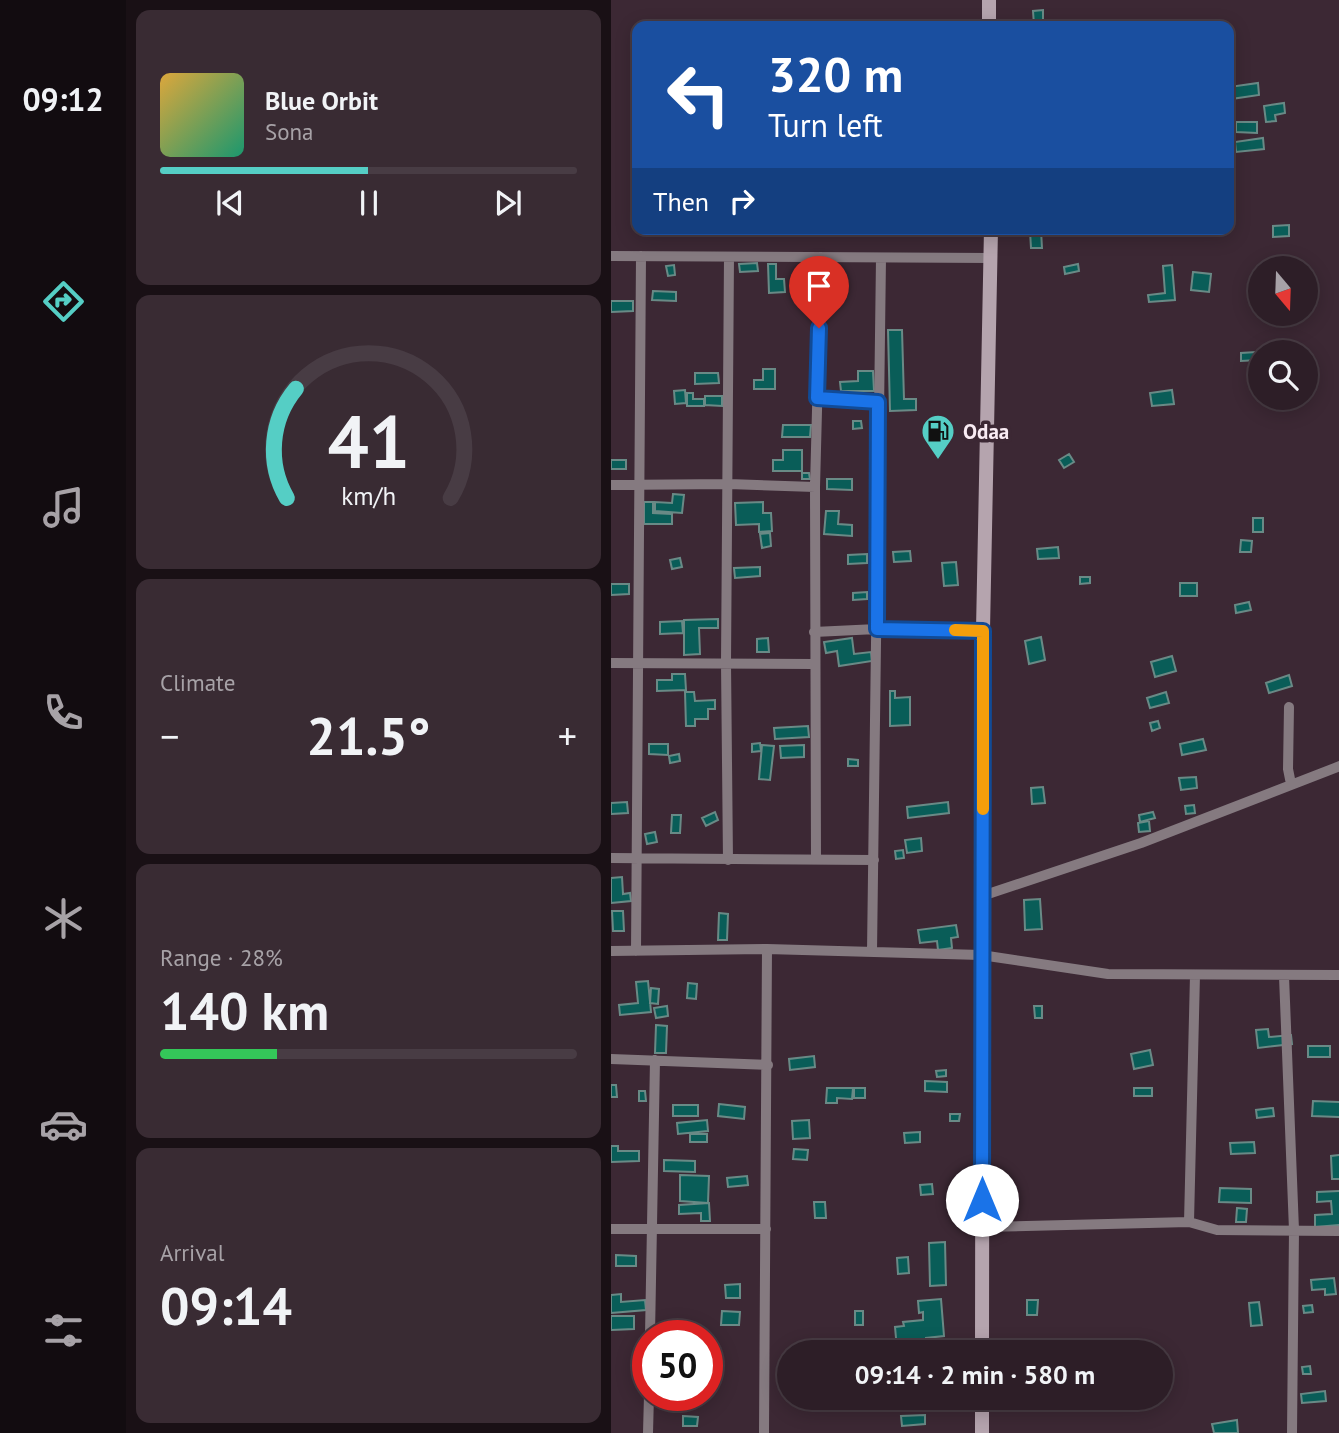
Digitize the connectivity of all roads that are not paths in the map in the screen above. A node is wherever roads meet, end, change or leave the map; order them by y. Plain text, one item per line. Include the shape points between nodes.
1 (989, 0) edge
2 (989, 21) edge
3 (991, 235) edge
4 (611, 256) edge
5 (641, 256) junction
6 (729, 257) junction
7 (821, 257) junction
8 (881, 258) junction
9 (991, 258) junction
10 (817, 398) junction
11 (878, 402) junction
12 (639, 484) junction
13 (729, 484) junction
14 (611, 485) edge
15 (815, 487) junction
16 (877, 629) junction
17 (983, 631) junction
18 (815, 632) junction
19 (611, 663) edge
20 (640, 663) junction
21 (726, 663) junction
22 (814, 664) junction
23 (1289, 707) dead end
24 (1339, 766) edge
25 (1291, 784) junction
26 (611, 858) edge
27 (638, 859) junction
28 (816, 859) junction
29 (728, 860) junction
30 (874, 860) junction
31 (982, 896) junction
32 (767, 950) junction
33 (611, 951) edge
34 (636, 951) junction
35 (872, 952) junction
36 (981, 955) junction
37 (1195, 975) junction
38 (1339, 975) edge
39 (1284, 976) junction
40 (611, 1059) edge
41 (655, 1060) junction
42 (768, 1065) junction
43 (1189, 1222) junction
44 (982, 1227) junction
45 (611, 1228) edge
46 (652, 1228) junction
47 (766, 1229) junction
48 (1293, 1230) junction
49 (1339, 1231) edge
50 (650, 1320) edge
51 (982, 1340) edge
52 (982, 1410) edge
53 (649, 1411) edge
54 (648, 1433) edge
55 (764, 1433) edge
56 (982, 1433) edge
57 (1292, 1433) edge

1 - 2 main road
3 - 9 main road
4 - 5 street
5 - 6 street
5 - 12 street
6 - 7 street
6 - 13 street
7 - 8 street
7 - 10 street
8 - 9 street
8 - 11 street
9 - 17 main road
10 - 11 street
10 - 15 street
11 - 16 street
12 - 13 street
12 - 14 street
12 - 20 street
13 - 15 street
13 - 21 street
15 - 18 street
16 - 17 street
16 - 18 street
16 - 30 street
17 - 31 main road
18 - 22 street
19 - 20 street
20 - 21 street
20 - 27 street
21 - 22 street
21 - 29 street
22 - 28 street
23 - 25 street
24 - 25 street
25 - 31 street via 1141,843
26 - 27 street
27 - 29 street
27 - 34 street
28 - 29 street
28 - 30 street
30 - 35 street
31 - 36 main road
32 - 34 street
32 - 35 street
32 - 42 street
33 - 34 street
35 - 36 street
36 - 37 street via 1108,974
36 - 44 main road
37 - 39 street
37 - 43 street
38 - 39 street
39 - 48 street
40 - 41 street
41 - 42 street
41 - 46 street
42 - 47 street
43 - 44 street
43 - 48 street via 1217,1230
44 - 51 main road
45 - 46 street
46 - 47 street
46 - 50 street
47 - 55 street
48 - 49 street
48 - 57 street
52 - 56 main road
53 - 54 street

